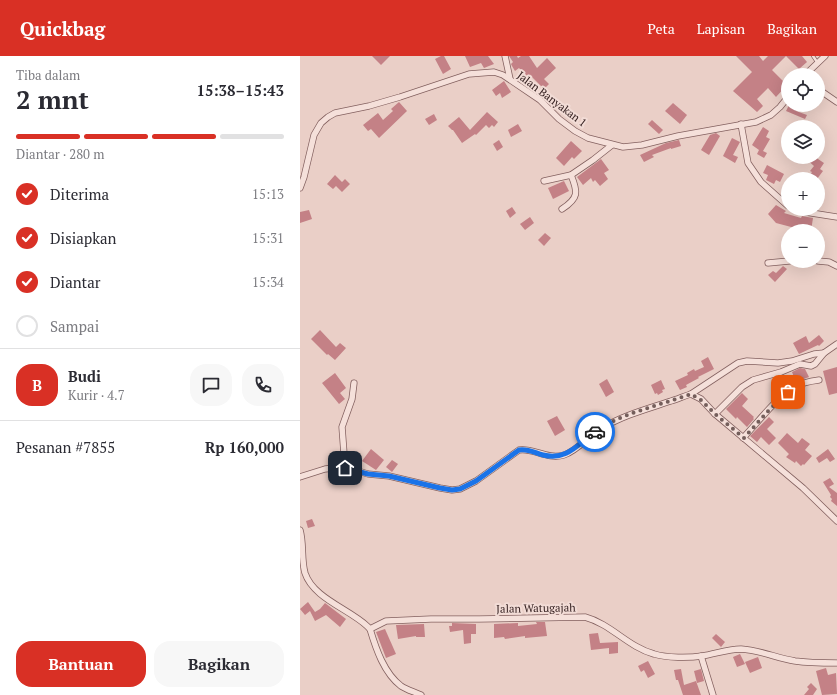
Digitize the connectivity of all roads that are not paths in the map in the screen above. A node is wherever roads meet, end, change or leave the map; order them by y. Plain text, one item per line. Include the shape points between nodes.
1 (505, 56) edge
2 (813, 56) edge
3 (825, 56) edge
4 (818, 62) junction
5 (812, 68) edge
6 (510, 79) junction
7 (825, 93) edge
8 (837, 102) edge
9 (781, 106) edge
10 (741, 124) junction
11 (612, 144) junction
12 (571, 175) junction
13 (544, 181) dead end
14 (300, 188) edge
15 (781, 200) edge
16 (562, 209) dead end
17 (825, 215) edge
18 (837, 217) edge
19 (781, 262) edge
20 (825, 262) edge
21 (768, 263) dead end
22 (837, 266) edge
23 (837, 344) edge
24 (824, 353) junction
25 (819, 380) dead end
26 (354, 383) dead end
27 (691, 394) junction
28 (715, 414) junction
29 (744, 438) junction
30 (345, 468) junction
31 (300, 477) edge
32 (837, 521) edge
33 (300, 530) edge
34 (370, 630) junction
35 (701, 656) junction
36 (837, 663) edge
37 (421, 695) edge
38 (713, 695) edge

1 - 6 street
2 - 4 lane
3 - 4 street
4 - 5 street
6 - 11 street, Jalan Banyakan 1 via 540,100 567,125 588,138
6 - 14 street, Jalan Banyakan 1 via 494,72 469,74 400,98 331,115 316,130
7 - 8 street
9 - 10 street, Jalan Banyakan 1 via 764,119
10 - 11 street, Jalan Banyakan 1 via 642,145 622,147
10 - 15 street via 748,163 761,182
11 - 12 street
12 - 13 street
12 - 16 street via 577,192 570,204
17 - 18 street
19 - 21 street
20 - 22 street
23 - 24 street
24 - 27 street via 778,363 738,363
24 - 28 street via 811,366 800,364 752,380
25 - 29 street via 795,387 769,410
26 - 30 street via 352,399 342,427
27 - 28 street
27 - 30 street via 615,420 572,451 562,455 519,450 476,481 460,489 440,488
28 - 29 street
29 - 32 street
30 - 31 street via 325,469
33 - 34 street via 305,571 311,583 325,597
34 - 35 street, Jalan Watugajah via 386,621 431,618 580,616 594,619 640,649 654,654
34 - 37 street via 378,654 391,675 403,687
35 - 36 street, Jalan Watugajah via 744,649 795,661
35 - 38 street

